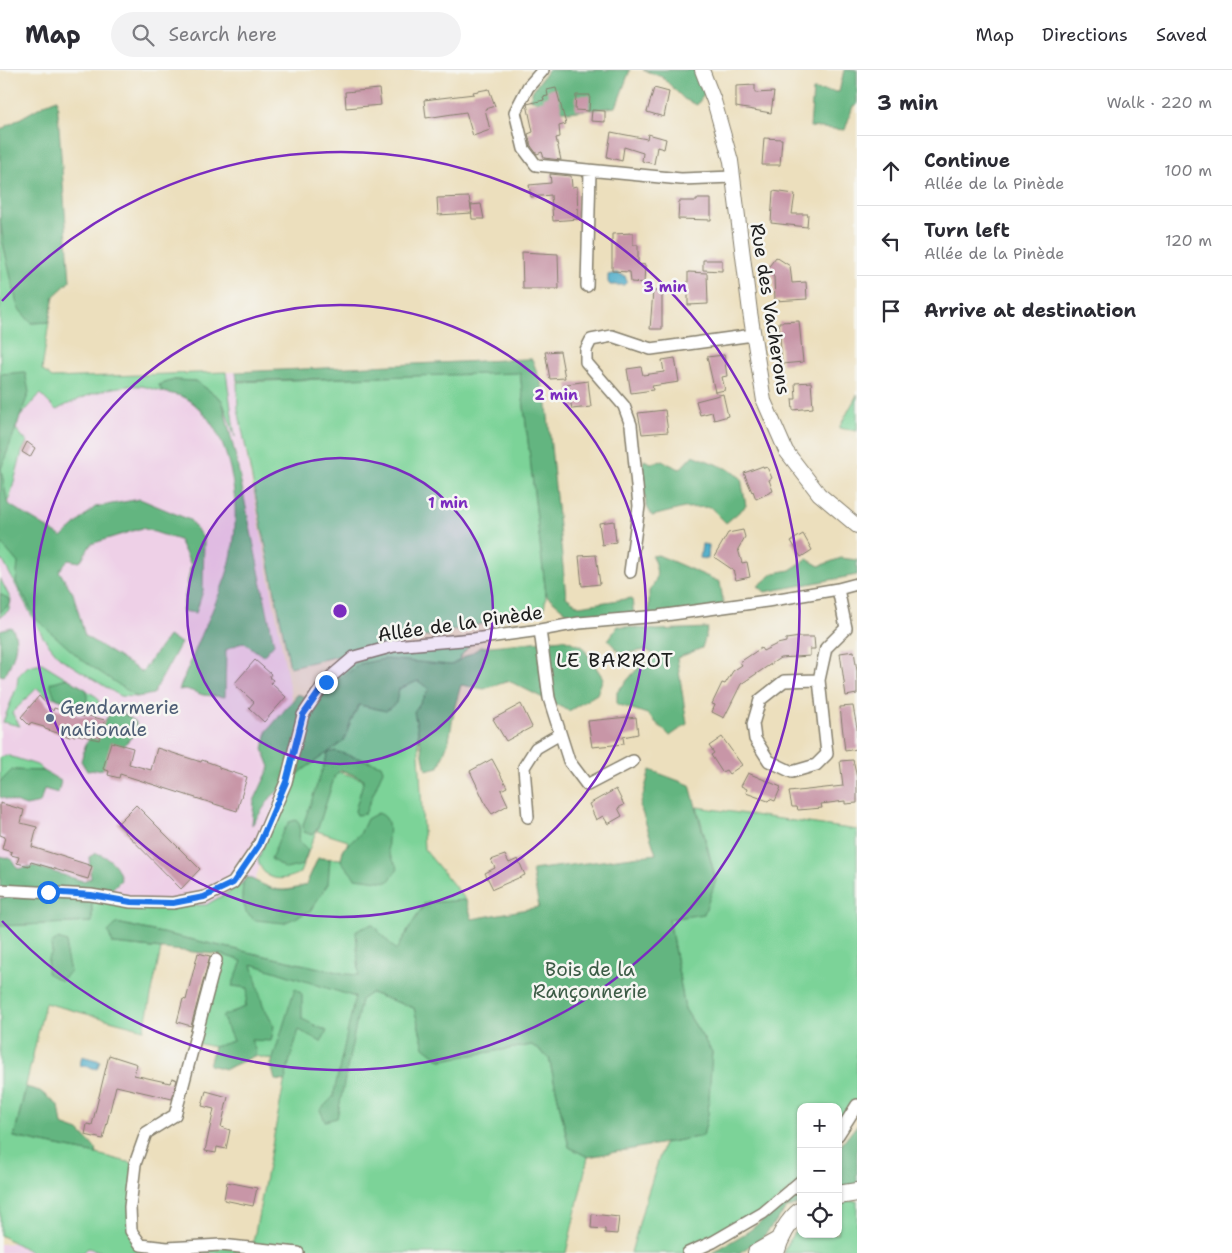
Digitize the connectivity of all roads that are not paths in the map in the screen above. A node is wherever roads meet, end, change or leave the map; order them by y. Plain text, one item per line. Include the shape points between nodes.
1 (543, 70) edge
2 (702, 70) edge
3 (590, 171) junction
4 (733, 177) junction
5 (587, 286) dead end
6 (753, 335) junction
7 (857, 526) edge
8 (630, 572) dead end
9 (857, 584) edge
10 (838, 589) junction
11 (540, 630) junction
12 (819, 680) junction
13 (560, 734) junction
14 (633, 761) dead end
15 (528, 817) dead end
16 (0, 890) edge
17 (216, 960) dead end
18 (857, 1105) edge
19 (842, 1128) edge
20 (797, 1184) edge
21 (857, 1192) edge
22 (842, 1194) edge
23 (797, 1214) edge
24 (777, 1247) edge
25 (298, 1253) edge
26 (688, 1253) edge
27 (757, 1253) edge

1 - 3 street via 528,87 515,112 524,149 536,165
2 - 4 street, Rue des Vacherons via 714,101
3 - 4 street via 681,179
3 - 5 street
4 - 6 street, Rue des Vacherons
6 - 7 street, Rue des Vacherons via 764,401 786,451 819,494
6 - 8 street via 650,349 612,336 591,340 586,350 586,362 624,406 631,425 639,506
9 - 10 street, Allée de la Pinède
10 - 11 street, Allée de la Pinède
10 - 12 street via 846,628 826,648
11 - 13 street via 549,698
11 - 16 street, Allée de la Pinède via 394,646 354,658 326,682 303,715 286,782 259,845 233,883 204,897 173,903 131,902 91,895
12 - 12 street via 784,681 760,700 753,724 754,739 769,761 792,772 816,765 827,754
13 - 14 street via 569,761 586,785
13 - 15 street via 536,748 524,767
17 - 25 street via 176,1115 146,1132 135,1164 131,1231 141,1245 167,1248 221,1245
18 - 19 street
20 - 26 street via 763,1213
21 - 22 main road
23 - 24 main road
24 - 27 main road

